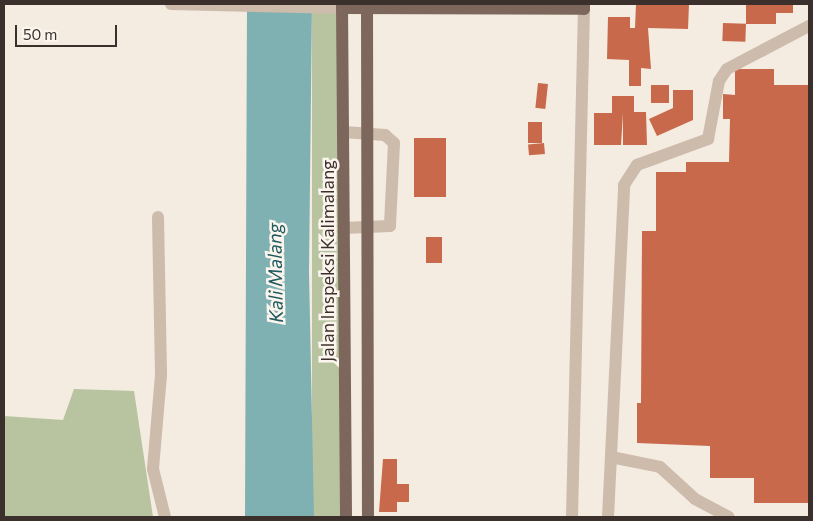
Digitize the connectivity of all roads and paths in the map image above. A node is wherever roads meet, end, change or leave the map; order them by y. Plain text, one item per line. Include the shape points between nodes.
1 (171, 4) edge
2 (191, 4) edge
3 (339, 6) edge
4 (367, 6) edge
5 (584, 6) edge
6 (809, 26) edge
7 (344, 132) junction
8 (367, 133) junction
9 (158, 217) dead end
10 (344, 228) junction
11 (368, 229) junction
12 (611, 457) junction
13 (165, 517) edge
14 (346, 517) edge
15 (368, 517) edge
16 (572, 517) edge
17 (608, 517) edge
18 (729, 517) edge

1 - 2 street
2 - 3 street
3 - 4 main road
3 - 7 main road, Jalan Inspeksi Kalimalang
4 - 5 main road
4 - 8 main road
5 - 16 street
6 - 12 street via 728,69 719,81 708,138 637,165 624,185
7 - 8 street
7 - 10 main road, Jalan Inspeksi Kalimalang
8 - 11 main road
8 - 11 street via 385,135 394,143 392,221 387,228
9 - 13 street via 161,375 153,470
10 - 11 street
10 - 14 main road, Jalan Inspeksi Kalimalang
11 - 15 main road
12 - 17 street
12 - 18 street via 660,467 694,500

